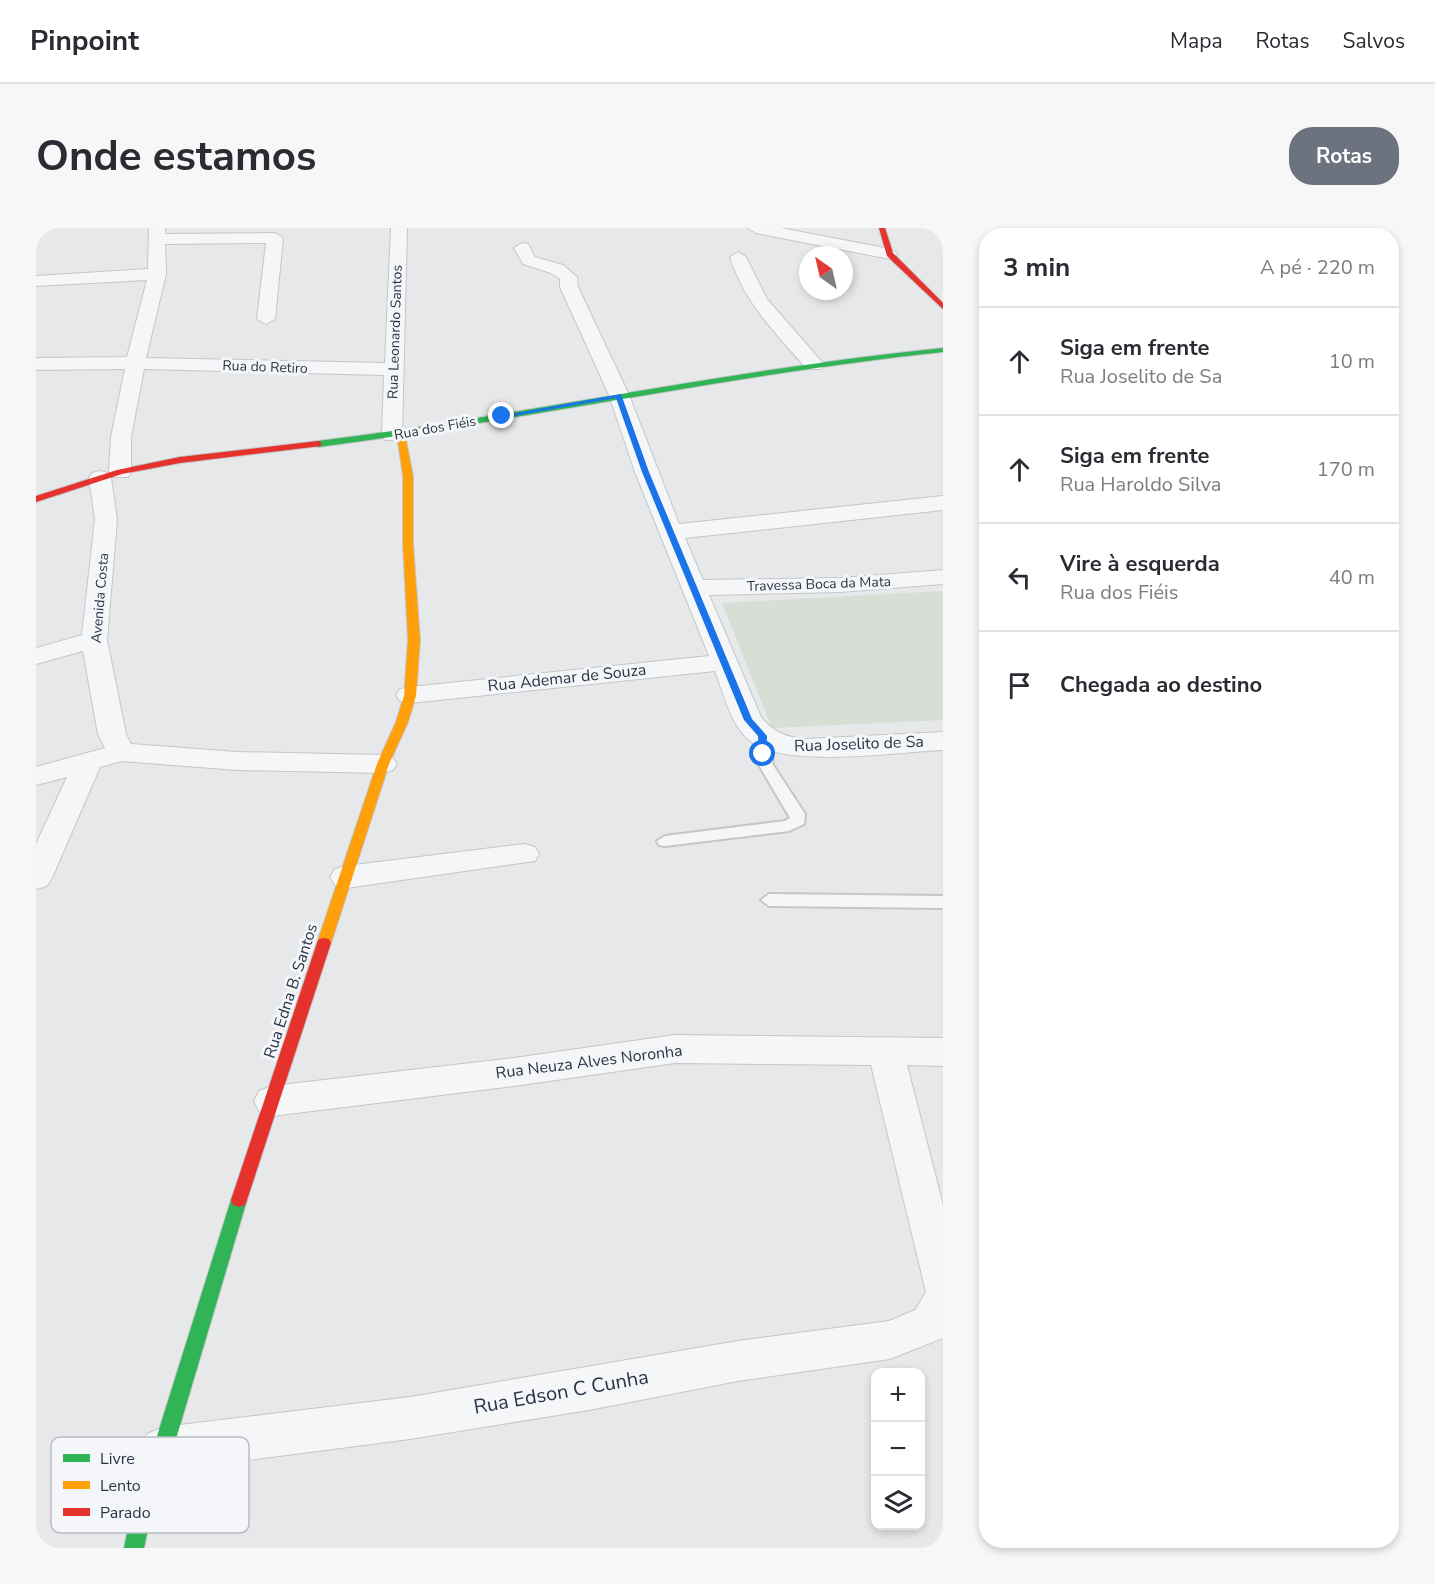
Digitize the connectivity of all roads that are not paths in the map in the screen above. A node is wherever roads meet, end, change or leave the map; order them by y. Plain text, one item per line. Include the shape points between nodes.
1 (399, 228) edge
2 (756, 228) edge
3 (882, 228) edge
4 (157, 234) edge
5 (522, 248) dead end
6 (890, 254) junction
7 (738, 257) dead end
8 (157, 274) junction
9 (36, 281) edge
10 (943, 307) edge
11 (266, 319) dead end
12 (943, 350) edge
13 (138, 362) junction
14 (36, 364) edge
15 (814, 365) junction
16 (393, 369) junction
17 (619, 395) junction
18 (396, 436) junction
19 (110, 475) junction
20 (36, 499) edge
21 (943, 503) edge
22 (671, 532) junction
23 (943, 577) edge
24 (695, 588) junction
25 (94, 640) junction
26 (36, 656) edge
27 (725, 662) junction
28 (410, 695) junction
29 (755, 728) junction
30 (943, 741) edge
31 (121, 752) junction
32 (88, 762) junction
33 (383, 765) junction
34 (36, 776) edge
35 (664, 841) dead end
36 (524, 854) dead end
37 (346, 877) junction
38 (36, 878) edge
39 (769, 900) dead end
40 (943, 902) edge
41 (886, 1052) junction
42 (943, 1052) edge
43 (272, 1101) junction
44 (943, 1284) edge
45 (943, 1302) edge
46 (167, 1437) edge
47 (249, 1438) edge
48 (137, 1533) edge
49 (134, 1548) edge

1 - 16 street, Rua Leonardo Santos
2 - 6 street
3 - 6 street
4 - 8 street, Avenida Costa
4 - 11 street via 275,238
5 - 17 street via 529,260 568,277 577,307
6 - 10 street
7 - 15 street via 751,292
8 - 9 street
8 - 13 street, Avenida Costa
12 - 15 street, Rua dos Fiéis
13 - 14 street, Rua do Retiro
13 - 16 street, Rua do Retiro
13 - 19 street, Avenida Costa
15 - 17 street, Rua dos Fiéis
16 - 18 street, Rua Leonardo Santos
17 - 18 street, Rua dos Fiéis
17 - 22 street
18 - 19 street, Rua dos Fiéis via 237,452
18 - 28 street, Rua Edna B. Santos via 409,474
19 - 20 street, Rua dos Fiéis
19 - 25 street, Avenida Costa
21 - 22 street
22 - 24 street
23 - 24 street, Travessa Boca da Mata via 841,585
24 - 27 street
25 - 26 street
25 - 31 street, Avenida Costa via 112,734
27 - 28 street, Rua Ademar de Souza
27 - 29 street
28 - 33 street, Rua Edna B. Santos
29 - 30 street, Rua Joselito de Sa via 781,745 805,748
29 - 35 lane via 766,765 798,820 789,826
31 - 32 street
31 - 33 street via 237,761
32 - 34 street
32 - 38 street
33 - 37 street, Rua Edna B. Santos
36 - 37 street
37 - 43 street, Rua Edna B. Santos
39 - 40 lane
41 - 42 street, Rua Neuza Alves Noronha
41 - 43 street, Rua Neuza Alves Noronha via 675,1048
41 - 44 street
43 - 46 street, Rua Edna B. Santos
45 - 47 street, Rua Edson C Cunha via 930,1324 890,1340 738,1361 410,1418
48 - 49 street, Rua Edna B. Santos

